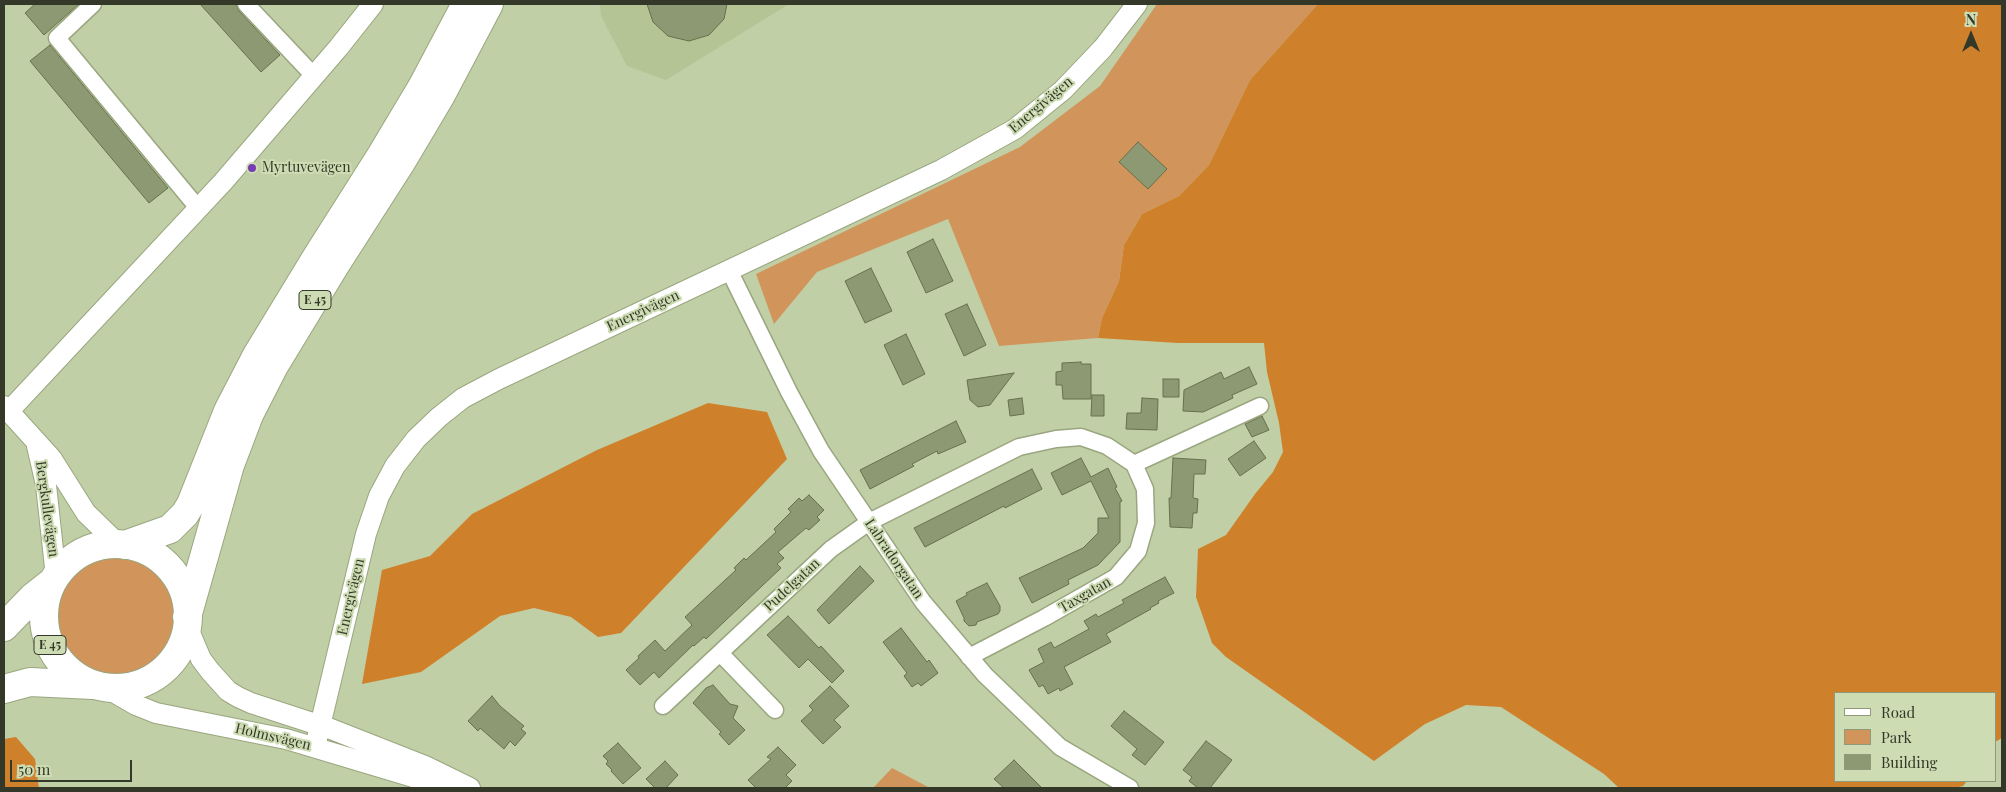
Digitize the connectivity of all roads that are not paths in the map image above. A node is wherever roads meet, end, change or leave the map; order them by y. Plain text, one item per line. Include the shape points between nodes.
1 (93, 4) edge
2 (246, 4) edge
3 (373, 4) edge
4 (466, 4) edge
5 (489, 4) edge
6 (1137, 4) edge
7 (314, 76) junction
8 (198, 208) junction
9 (729, 270) junction
10 (1260, 406) dead end
11 (6, 411) edge
12 (36, 442) junction
13 (1134, 464) junction
14 (869, 522) junction
15 (121, 545) junction
16 (54, 580) junction
17 (187, 622) junction
18 (4, 627) edge
19 (720, 653) junction
20 (969, 657) junction
21 (101, 686) junction
22 (4, 689) edge
23 (663, 706) dead end
24 (775, 710) dead end
25 (321, 725) junction
26 (315, 747) junction
27 (441, 788) edge
28 (470, 788) edge
29 (1130, 788) edge

1 - 8 street via 57,38
2 - 7 street
3 - 7 street
4 - 15 highway, E 45 via 422,87 257,355 228,411 185,514 170,529
5 - 17 highway, E 45 via 437,103 274,366 249,415 230,465
6 - 9 street, Energivägen via 1103,48 1063,90 1015,129 941,170
7 - 8 street
8 - 11 street
9 - 14 street, Labradorgatan via 821,451
9 - 25 street, Energivägen via 463,398 416,439 391,473 366,534
10 - 13 street
11 - 12 street, Bergkullevägen
12 - 15 street, Bergkullevägen via 52,459 86,513
12 - 16 street, Bergkullevägen via 46,485
13 - 14 street via 1107,446 1081,437 1056,439 1019,448
13 - 20 street, Taxgatan via 1144,489 1146,523 1138,551 1116,577
14 - 19 street, Pudelgatan via 831,549
14 - 20 street, Labradorgatan via 923,602
15 - 16 highway, E 45 via 86,551 66,564
15 - 17 highway, E 45 via 145,551 170,569 185,596
16 - 18 highway, E 45
16 - 21 highway, E 45 via 46,600 44,618 50,644 65,667 80,678
17 - 21 highway, E 45 via 177,653 159,674 133,686
17 - 25 street, Holmsvägen via 201,659 228,690 251,702
19 - 23 street, Pudelgatan
19 - 24 street
20 - 29 street, Labradorgatan via 1060,748
21 - 22 highway, E 45 via 30,682
21 - 26 street, Holmsvägen via 156,713 249,730
25 - 26 street, Energivägen
25 - 28 street, Holmsvägen via 425,766
26 - 27 street, Holmsvägen

